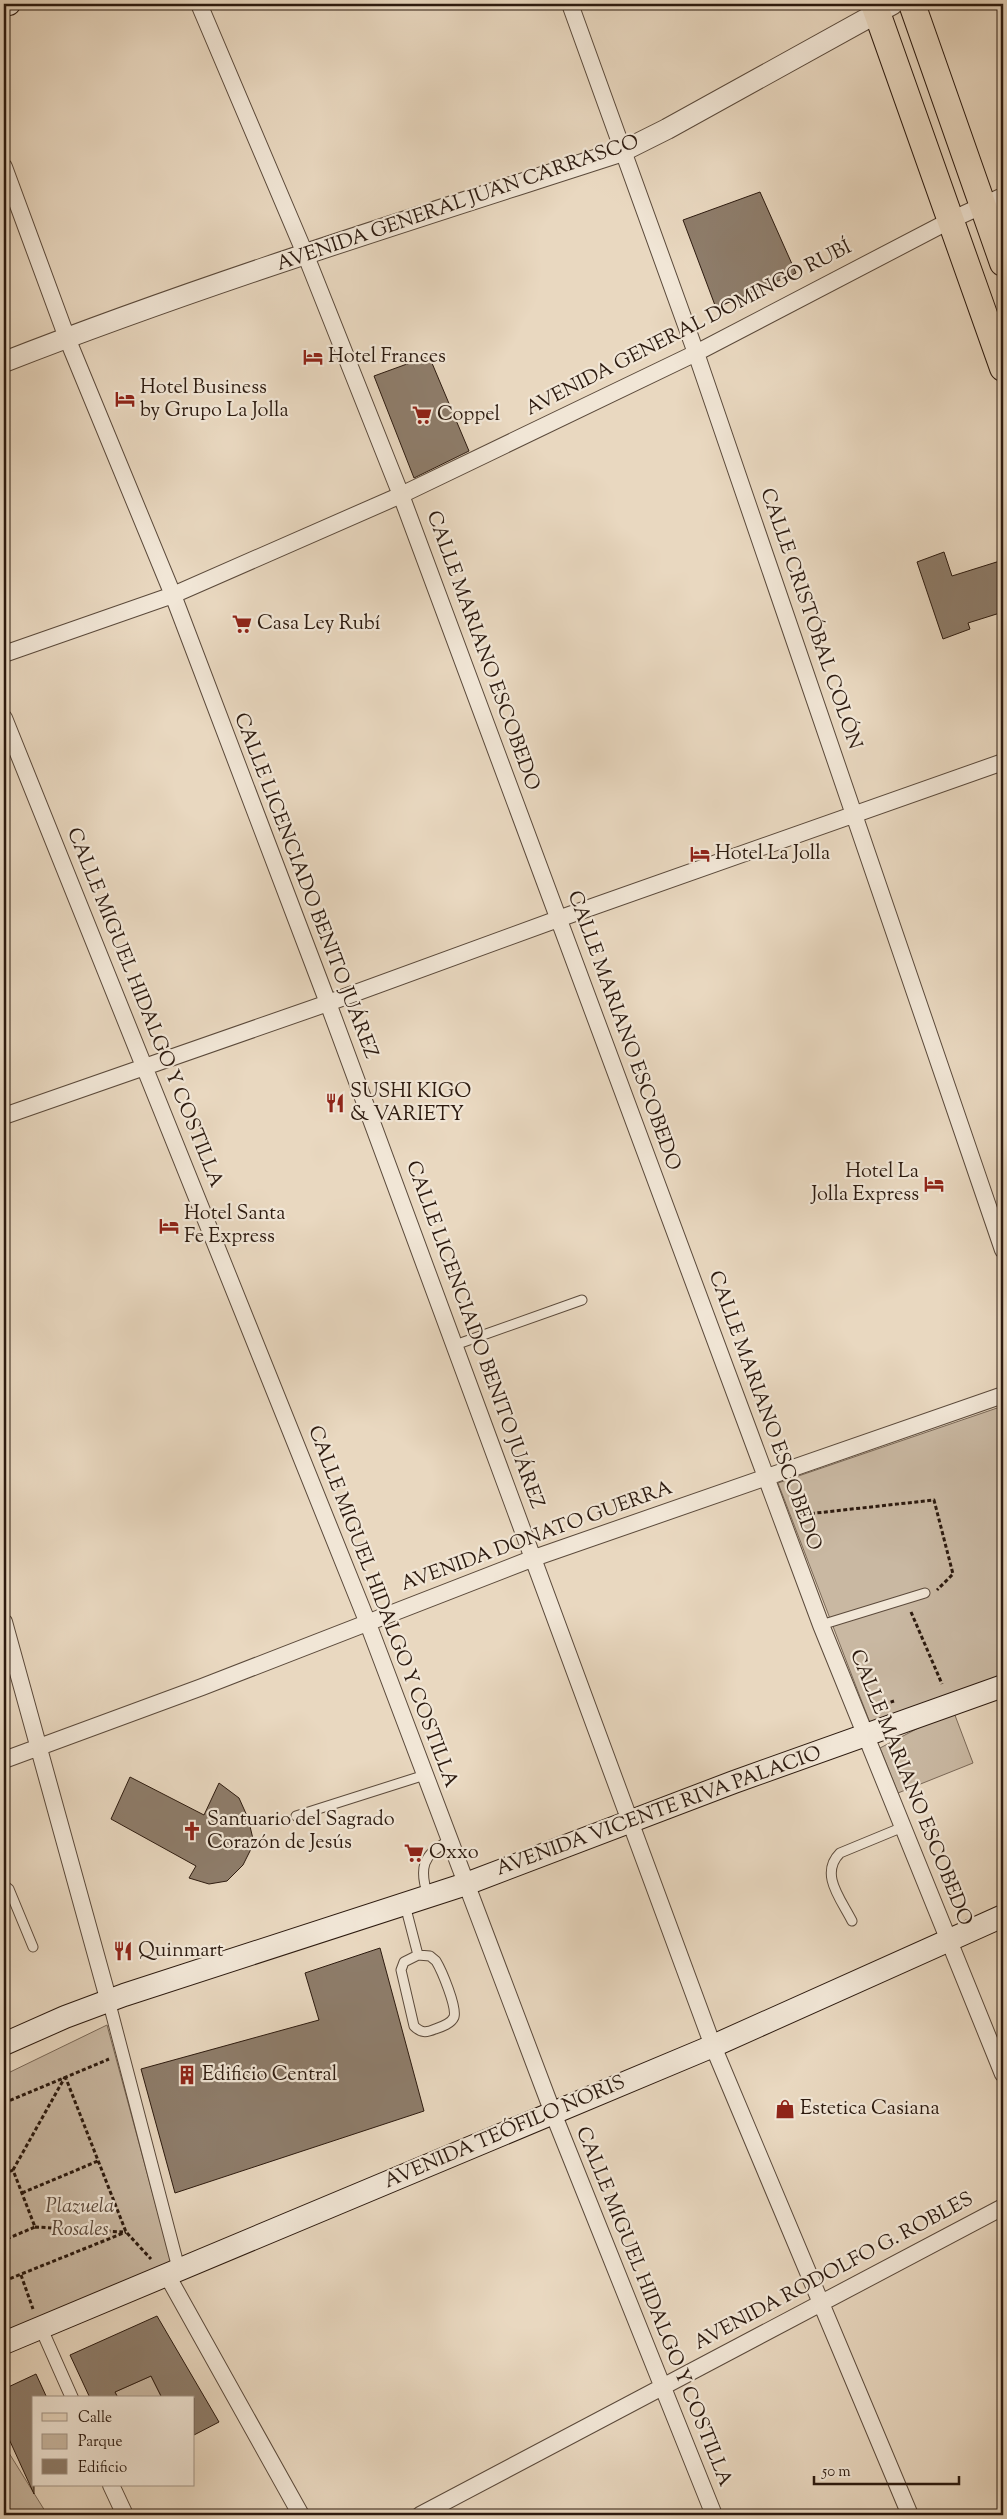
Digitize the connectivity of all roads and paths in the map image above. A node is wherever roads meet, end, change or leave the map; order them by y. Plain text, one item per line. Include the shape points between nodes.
1 (9, 4) edge
2 (199, 4) edge
3 (570, 4) edge
4 (912, 4) edge
5 (4, 5) edge
6 (881, 7) edge
7 (623, 150) junction
8 (4, 168) edge
9 (993, 200) edge
10 (951, 220) junction
11 (306, 256) junction
12 (1003, 263) edge
13 (67, 338) junction
14 (696, 353) junction
15 (4, 362) edge
16 (1003, 368) edge
17 (401, 494) junction
18 (173, 595) junction
19 (4, 654) edge
20 (4, 718) edge
21 (1003, 762) edge
22 (855, 815) junction
23 (558, 919) junction
24 (328, 1003) junction
25 (145, 1065) junction
26 (4, 1116) edge
27 (1003, 1250) edge
28 (582, 1300) dead end
29 (455, 1345) junction
30 (1003, 1395) edge
31 (766, 1478) junction
32 (781, 1517) junction
33 (534, 1558) junction
34 (929, 1593) joint
35 (902, 1614) dead end
36 (367, 1621) junction
37 (4, 1622) edge
38 (821, 1625) junction
39 (1003, 1686) edge
40 (935, 1687) dead end
41 (900, 1698) dead end
42 (857, 1713) junction
43 (866, 1735) junction
44 (37, 1748) junction
45 (4, 1760) edge
46 (425, 1775) junction
47 (296, 1816) dead end
48 (629, 1823) junction
49 (903, 1827) junction
50 (449, 1841) junction
51 (466, 1884) junction
52 (4, 1885) edge
53 (428, 1896) junction
54 (405, 1904) junction
55 (1003, 1916) edge
56 (852, 1921) dead end
57 (948, 1940) junction
58 (33, 1947) dead end
59 (418, 1955) junction
60 (109, 2002) junction
61 (4, 2044) edge
62 (713, 2046) junction
63 (122, 2053) junction
64 (1003, 2074) edge
65 (65, 2076) junction
66 (4, 2103) edge
67 (553, 2113) junction
68 (98, 2161) junction
69 (13, 2170) junction
70 (4, 2174) edge
71 (22, 2193) junction
72 (1003, 2207) edge
73 (35, 2227) junction
74 (126, 2232) junction
75 (4, 2240) edge
76 (173, 2272) junction
77 (21, 2274) junction
78 (4, 2281) edge
79 (821, 2303) junction
80 (41, 2328) junction
81 (4, 2344) edge
82 (663, 2387) junction
83 (71, 2396) edge
84 (111, 2486) edge
85 (125, 2515) edge
86 (301, 2515) edge
87 (420, 2515) edge
88 (714, 2515) edge
89 (910, 2515) edge

1 - 5 main road
2 - 11 street, CALLE MARIANO ESCOBEDO
3 - 7 street, CALLE CRISTÓBAL COLÓN
4 - 9 main road
6 - 7 street, AVENIDA GENERAL JUAN CARRASCO via 667,129
6 - 10 main road
7 - 11 street, AVENIDA GENERAL JUAN CARRASCO
7 - 14 street, CALLE CRISTÓBAL COLÓN
8 - 13 street, CALLE LICENCIADO BENITO JUÁREZ
9 - 10 street, AVENIDA GENERAL DOMINGO RUBÍ
9 - 12 main road
10 - 14 street, AVENIDA GENERAL DOMINGO RUBÍ
10 - 16 main road
11 - 13 street, AVENIDA GENERAL JUAN CARRASCO
11 - 17 street, CALLE MARIANO ESCOBEDO
13 - 15 street, AVENIDA GENERAL JUAN CARRASCO
13 - 18 street, CALLE LICENCIADO BENITO JUÁREZ
14 - 17 street, AVENIDA GENERAL DOMINGO RUBÍ
14 - 22 street, CALLE CRISTÓBAL COLÓN
17 - 18 street, AVENIDA GENERAL DOMINGO RUBÍ
17 - 23 street, CALLE MARIANO ESCOBEDO
18 - 19 street, AVENIDA GENERAL DOMINGO RUBÍ
18 - 24 street, CALLE LICENCIADO BENITO JUÁREZ
20 - 25 street, CALLE MIGUEL HIDALGO Y COSTILLA
21 - 22 street
22 - 23 street
22 - 27 street, CALLE CRISTÓBAL COLÓN
23 - 24 street
23 - 31 street, CALLE MARIANO ESCOBEDO
24 - 25 street
24 - 29 street, CALLE LICENCIADO BENITO JUÁREZ
25 - 26 street
25 - 36 street, CALLE MIGUEL HIDALGO Y COSTILLA
28 - 29 lane
29 - 33 street, CALLE LICENCIADO BENITO JUÁREZ
30 - 31 street, AVENIDA DONATO GUERRA
31 - 32 street, CALLE MARIANO ESCOBEDO
31 - 33 street, AVENIDA DONATO GUERRA
32 - 34 path via 934,1500 953,1574
32 - 38 street, CALLE MARIANO ESCOBEDO
33 - 36 street, AVENIDA DONATO GUERRA
33 - 48 street, CALLE LICENCIADO BENITO JUÁREZ
34 - 38 lane
35 - 40 path via 912,1612 944,1684
36 - 44 street, AVENIDA DONATO GUERRA
36 - 46 street, CALLE MIGUEL HIDALGO Y COSTILLA
37 - 44 street
38 - 42 street, CALLE MARIANO ESCOBEDO
39 - 43 main road, AVENIDA VICENTE RIVA PALACIO
41 - 42 path
42 - 43 street, CALLE MARIANO ESCOBEDO
43 - 48 main road, AVENIDA VICENTE RIVA PALACIO
43 - 49 street, CALLE MARIANO ESCOBEDO
44 - 45 street, AVENIDA DONATO GUERRA
44 - 60 street
46 - 47 lane
46 - 50 street, CALLE MIGUEL HIDALGO Y COSTILLA
48 - 51 main road, AVENIDA VICENTE RIVA PALACIO
48 - 62 street, CALLE LICENCIADO BENITO JUÁREZ
49 - 56 lane via 840,1853 832,1860 832,1881
49 - 57 street, CALLE MARIANO ESCOBEDO
50 - 51 street, CALLE MIGUEL HIDALGO Y COSTILLA
50 - 53 lane via 432,1851 426,1860 423,1880
51 - 53 main road, AVENIDA VICENTE RIVA PALACIO
51 - 67 street, CALLE MIGUEL HIDALGO Y COSTILLA
52 - 58 lane via 9,1889
53 - 54 main road, AVENIDA VICENTE RIVA PALACIO
54 - 59 lane
54 - 60 main road, AVENIDA VICENTE RIVA PALACIO via 209,1966
55 - 57 main road, AVENIDA TEÓFILO NORIS
57 - 62 main road, AVENIDA TEÓFILO NORIS
57 - 64 street, CALLE MARIANO ESCOBEDO
59 - 59 lane via 404,1962 402,1976 414,2026 426,2032 448,2024 454,2017 454,2008 436,1961 430,1956
60 - 61 main road, AVENIDA VICENTE RIVA PALACIO
60 - 63 street
62 - 67 main road, AVENIDA TEÓFILO NORIS
62 - 79 street, CALLE LICENCIADO BENITO JUÁREZ
63 - 65 path
63 - 76 street
65 - 66 path
65 - 68 path
65 - 69 path
67 - 76 main road, AVENIDA TEÓFILO NORIS
67 - 82 street, CALLE MIGUEL HIDALGO Y COSTILLA
68 - 71 path
68 - 74 path
69 - 70 path
69 - 71 path
71 - 73 path
72 - 79 street, AVENIDA RODOLFO G. ROBLES
73 - 74 path
73 - 75 path
74 - 76 path
74 - 77 path
76 - 80 main road, AVENIDA TEÓFILO NORIS
76 - 86 street
77 - 78 path
77 - 80 path
79 - 82 street, AVENIDA RODOLFO G. ROBLES
79 - 89 street, CALLE LICENCIADO BENITO JUÁREZ
80 - 81 main road, AVENIDA TEÓFILO NORIS
80 - 83 street
82 - 87 street, AVENIDA RODOLFO G. ROBLES
82 - 88 street, CALLE MIGUEL HIDALGO Y COSTILLA
84 - 85 street

